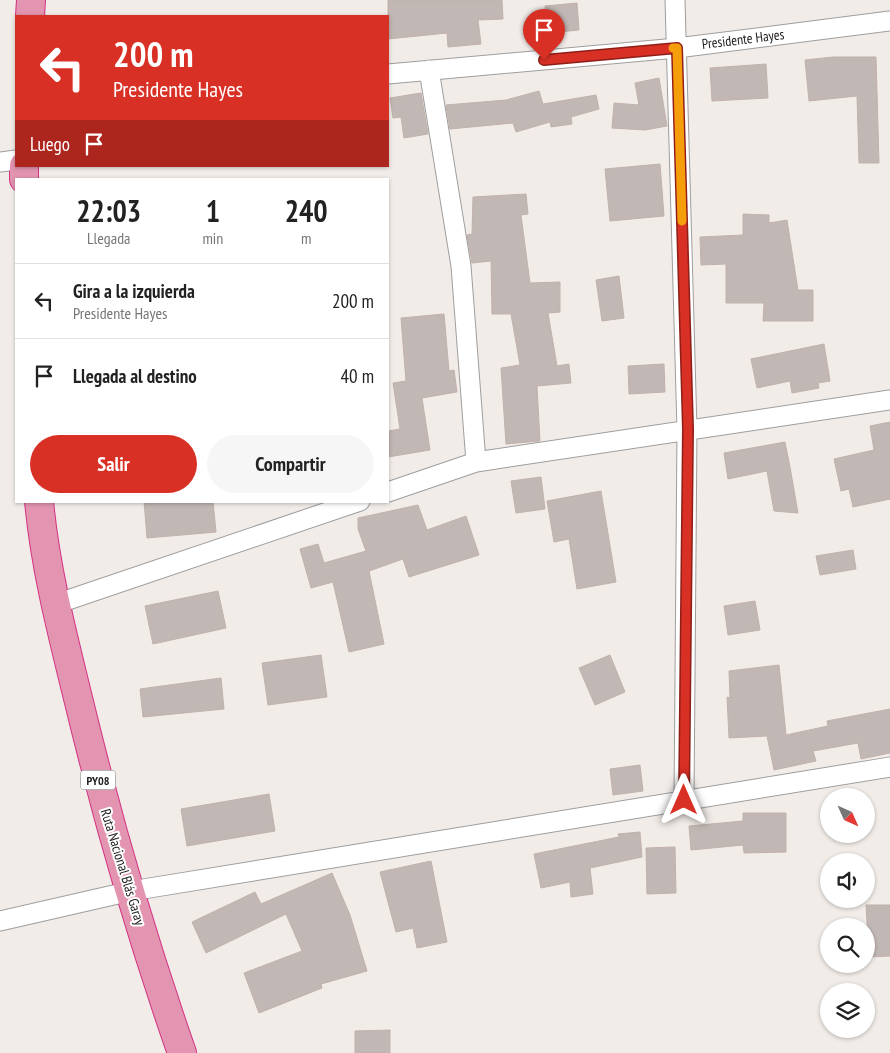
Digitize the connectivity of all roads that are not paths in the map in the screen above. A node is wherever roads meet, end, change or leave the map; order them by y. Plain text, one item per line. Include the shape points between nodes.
1 (31, 0) edge
2 (675, 0) edge
3 (30, 15) edge
4 (890, 21) edge
5 (677, 48) junction
6 (429, 70) junction
7 (389, 74) edge
8 (15, 160) edge
9 (0, 162) edge
10 (890, 400) edge
11 (688, 429) junction
12 (476, 462) junction
13 (389, 492) edge
14 (39, 503) edge
15 (354, 503) edge
16 (56, 604) junction
17 (890, 767) edge
18 (684, 800) junction
19 (131, 891) junction
20 (0, 921) edge
21 (182, 1053) edge

1 - 3 highway
2 - 5 street
4 - 5 street, Presidente Hayes
5 - 6 street, Presidente Hayes
5 - 11 street
6 - 7 street, Presidente Hayes
6 - 12 street via 460,266
8 - 9 street
10 - 11 street
11 - 12 street
11 - 18 street
12 - 13 street
14 - 16 highway, Ruta Nacional Blás Garay / PY08
15 - 16 street
16 - 19 highway, Ruta Nacional Blás Garay / PY08 via 100,793
17 - 18 street
18 - 19 street
19 - 20 street
19 - 21 highway, Ruta Nacional Blás Garay / PY08 via 151,965

